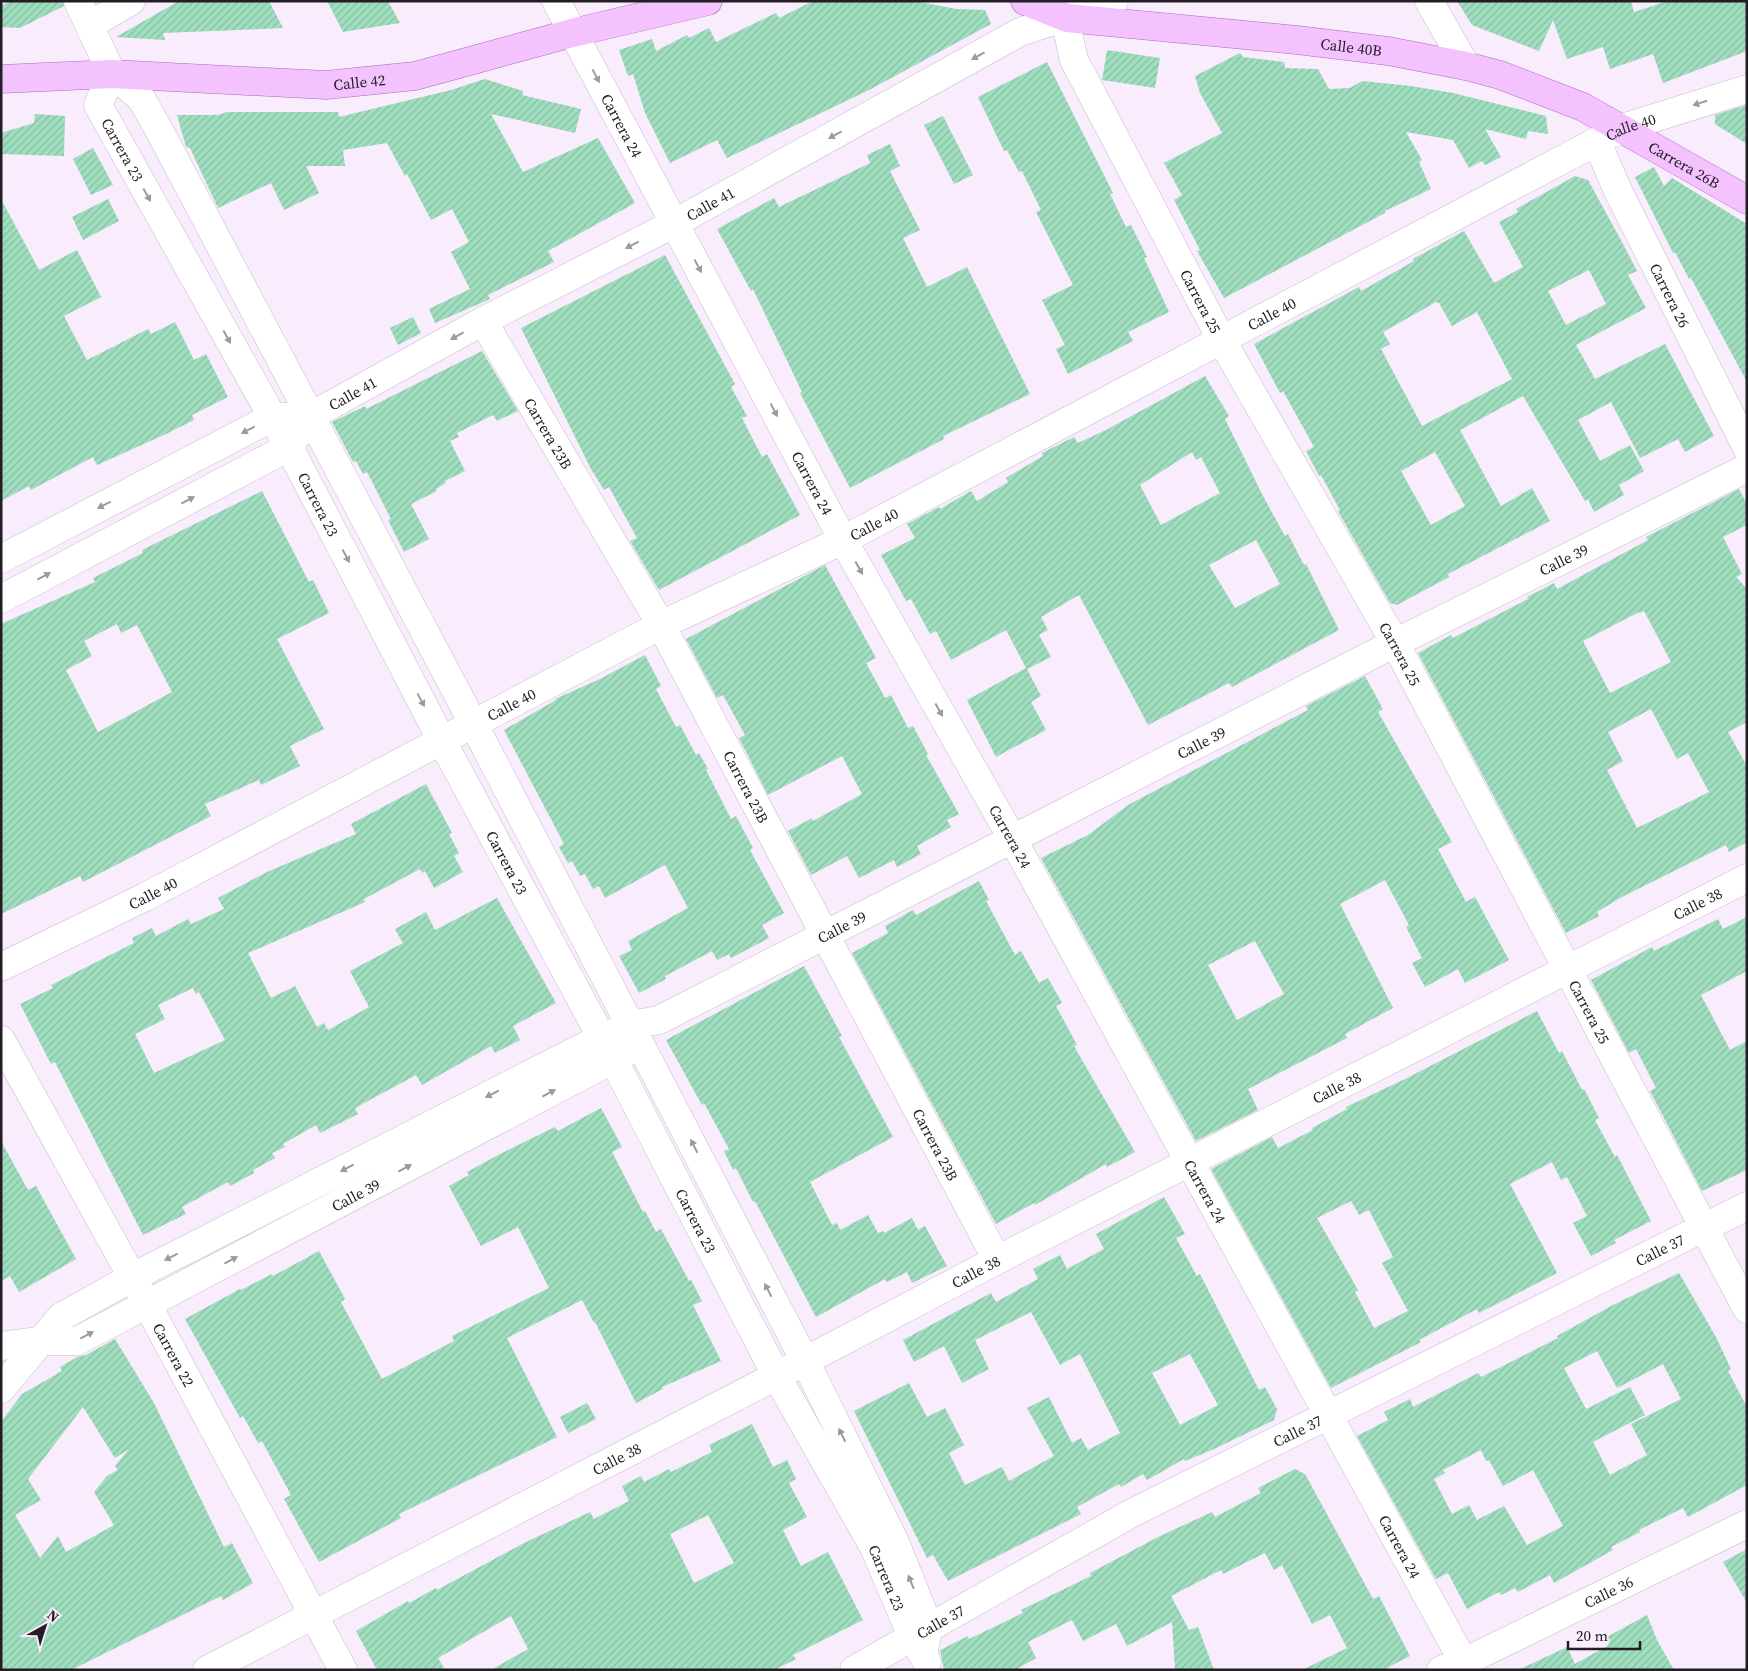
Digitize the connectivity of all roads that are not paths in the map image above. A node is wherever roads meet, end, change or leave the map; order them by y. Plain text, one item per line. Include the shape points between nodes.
1 (131, 1) edge
2 (556, 1) edge
3 (708, 1) edge
4 (1025, 1) edge
5 (1114, 1) edge
6 (1429, 1) edge
7 (1062, 10) edge
8 (84, 13) edge
9 (572, 33) junction
10 (1466, 66) junction
11 (112, 74) junction
12 (1, 79) edge
13 (1747, 89) edge
14 (1622, 128) junction
15 (1597, 142) junction
16 (1747, 200) edge
17 (675, 223) junction
18 (483, 322) junction
19 (1222, 341) junction
20 (311, 416) junction
21 (273, 418) junction
22 (289, 447) junction
23 (1747, 448) edge
24 (1747, 468) edge
25 (843, 540) junction
26 (1, 559) edge
27 (1, 599) edge
28 (661, 625) junction
29 (1395, 643) junction
30 (474, 725) junction
31 (442, 741) junction
32 (1013, 840) junction
33 (1747, 878) edge
34 (826, 937) junction
35 (1, 967) edge
36 (1567, 970) junction
37 (635, 1035) junction
38 (1, 1040) edge
39 (607, 1049) junction
40 (1190, 1163) junction
41 (1747, 1206) edge
42 (1704, 1228) junction
43 (997, 1260) junction
44 (132, 1277) junction
45 (147, 1304) junction
46 (1747, 1309) edge
47 (39, 1341) junction
48 (1, 1346) edge
49 (806, 1361) junction
50 (776, 1375) junction
51 (1, 1389) edge
52 (1329, 1416) junction
53 (1747, 1524) edge
54 (313, 1614) junction
55 (924, 1647) edge
56 (1457, 1667) edge
57 (207, 1670) edge
58 (343, 1670) edge
59 (854, 1670) edge

1 - 8 street
2 - 9 street, Carrera 24
3 - 9 main road, Calle 42
4 - 7 main road
5 - 7 street, Calle 41
6 - 10 street
7 - 10 main road, Calle 40B via 1388,52
7 -> 17 street, Calle 41
7 - 19 street, Carrera 25 via 1074,60
8 - 11 street, Carrera 23
9 - 11 main road, Calle 42 via 415,76 326,85
9 -> 17 street, Carrera 24
10 - 14 main road, Calle 40B via 1534,87
11 - 12 main road, Calle 42
11 - 20 street, Carrera 23 via 146,106
11 -> 21 street, Carrera 23 via 98,105
13 -> 14 street, Calle 40
14 - 15 street, Calle 40
14 - 16 main road, Carrera 26B
15 - 19 street, Calle 40
15 - 23 street, Carrera 26 via 1618,191
17 -> 18 street, Calle 41
17 -> 25 street, Carrera 24
18 -> 20 street, Calle 41
18 - 28 street, Carrera 23B
19 - 25 street, Calle 40
19 - 29 street, Carrera 25
20 - 21 street, Calle 41
20 - 22 street, Calle 41
20 - 30 street, Carrera 23
21 - 22 street, Carrera 23
21 -> 26 street, Calle 41
27 -> 22 street, Calle 41
22 -> 31 street, Carrera 23
24 - 29 street, Calle 39
25 - 28 street, Calle 40
25 -> 32 street, Carrera 24
28 - 30 street, Calle 40
28 - 34 street, Carrera 23B
29 - 32 street, Calle 39
29 - 36 street, Carrera 25
30 - 31 street, Calle 40
30 - 37 street, Carrera 23
31 - 35 street, Calle 40 via 145,897
31 - 39 street, Carrera 23
32 - 34 street, Calle 39
32 - 40 street, Carrera 24
33 - 36 street, Calle 38
34 - 37 street, Calle 39
34 - 43 street, Carrera 23B
36 - 40 street, Calle 38
36 - 42 street, Carrera 25
37 - 39 street, Calle 39
49 -> 37 street, Carrera 23
38 - 44 street, Carrera 22
39 -> 44 street, Calle 39
45 -> 39 street, Calle 39
39 - 50 street, Carrera 23
40 - 43 street, Calle 38
40 - 52 street, Carrera 24
41 - 42 street, Calle 37
42 - 46 street, Carrera 25
42 - 52 street, Calle 37
43 - 49 street, Calle 38
44 - 45 street, Carrera 22
44 - 47 street, Calle 39 via 61,1317
47 -> 45 street, Calle 39 via 77,1340
45 - 54 street, Carrera 22
47 - 48 street, Calle 39
47 - 51 street
49 - 50 street, Calle 38
55 -> 49 street, Carrera 23 via 894,1540
50 - 54 street, Calle 38
50 - 55 street, Carrera 23 via 875,1549
52 - 55 street, Calle 37 via 1132,1513
52 - 56 street, Carrera 24
53 - 56 street, Calle 36
54 - 57 street, Calle 38
54 - 58 street, Carrera 22
55 - 59 street, Calle 37

